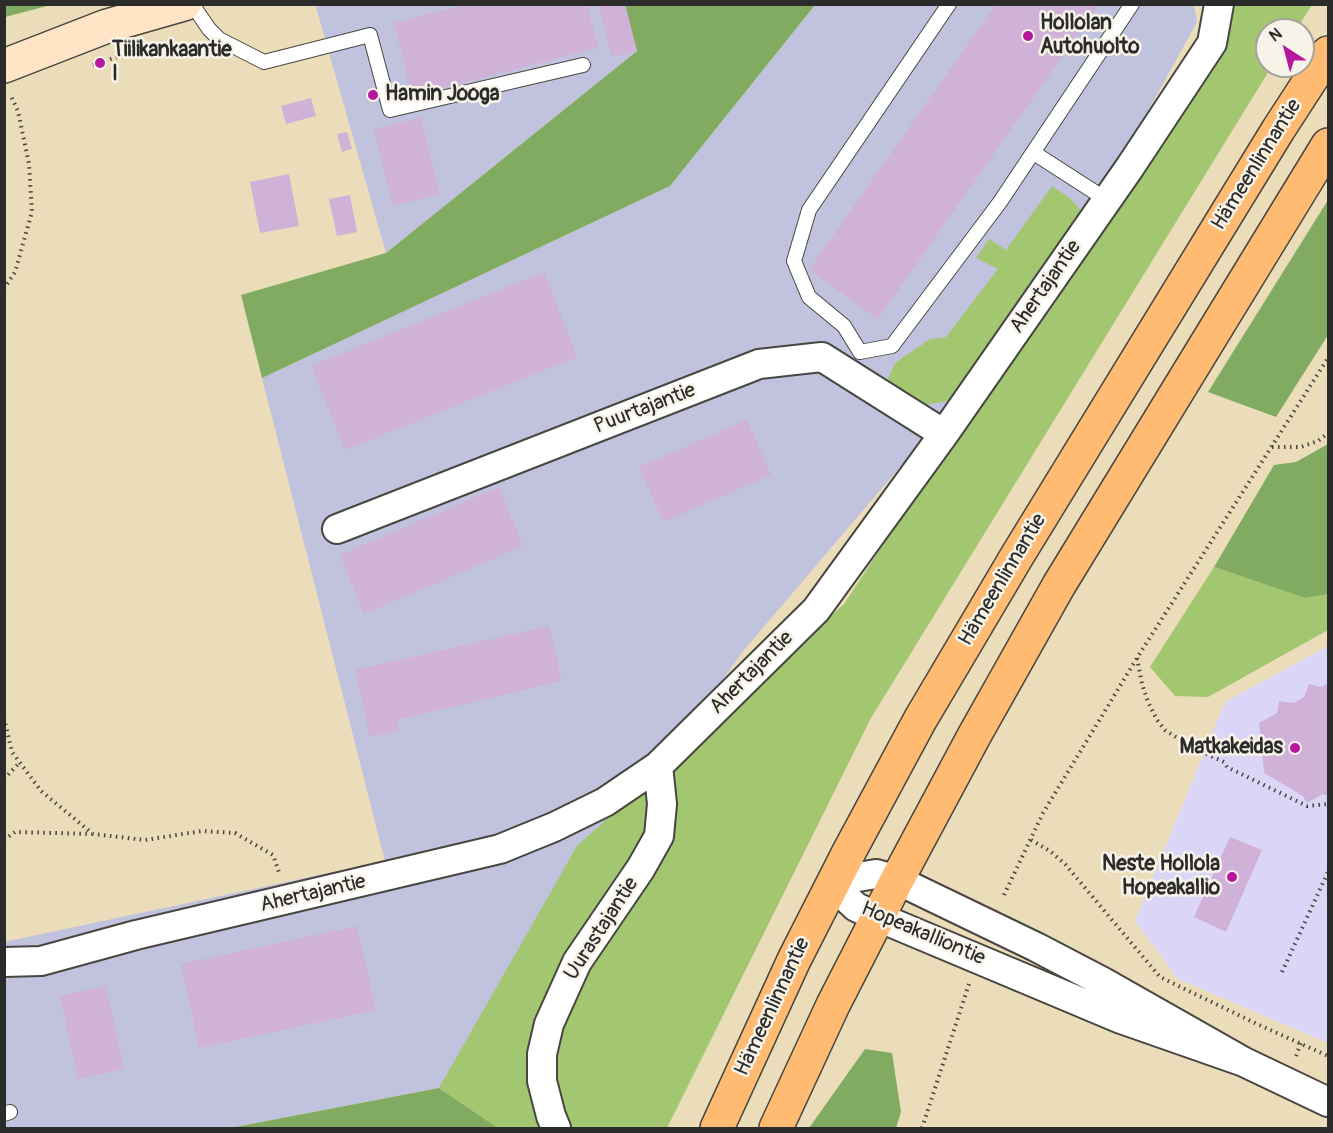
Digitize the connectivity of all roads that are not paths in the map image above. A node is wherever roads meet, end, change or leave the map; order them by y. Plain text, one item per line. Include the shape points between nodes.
1 (184, 4) edge
2 (192, 4) edge
3 (949, 4) edge
4 (1132, 4) edge
5 (1219, 4) edge
6 (107, 26) junction
7 (4, 42) edge
8 (1329, 52) edge
9 (583, 65) dead end
10 (5, 75) edge
11 (1329, 145) edge
12 (1034, 153) junction
13 (1107, 200) junction
14 (853, 362) junction
15 (944, 434) junction
16 (337, 529) dead end
17 (658, 765) junction
18 (897, 880) junction
19 (834, 881) junction
20 (878, 917) junction
21 (4, 962) edge
22 (1244, 1062) junction
23 (1329, 1102) edge
24 (556, 1128) edge
25 (717, 1128) edge
26 (776, 1128) edge

1 - 6 street
2 - 9 lane via 219,39 264,62 370,35 390,110
3 - 14 lane via 809,210 794,261 809,297 844,326
4 - 12 lane
5 - 13 street, Ahertajantie via 1212,43
6 - 7 street
6 - 10 street
8 - 19 main road, Hämeenlinnantie via 1017,556 920,720
11 - 18 main road via 1059,585
12 - 13 lane
12 - 14 lane via 892,346
13 - 15 street, Ahertajantie
14 - 15 street, Puurtajantie
14 - 16 street, Puurtajantie via 822,357 759,364
15 - 17 street, Ahertajantie via 816,610
17 - 21 street, Ahertajantie via 604,802 500,849 41,961
17 - 24 street, Uurastajantie via 662,804 659,836 577,962 549,1024 542,1054 542,1081
18 - 19 street, Hopeakalliontie via 876,874
18 - 20 main road
18 - 22 street, Hopeakalliontie via 1094,977
19 - 20 street, Hopeakalliontie via 856,907
19 - 25 main road, Hämeenlinnantie
20 - 22 street, Hopeakalliontie via 1121,1018
20 - 26 main road
22 - 23 street, Hopeakalliontie

